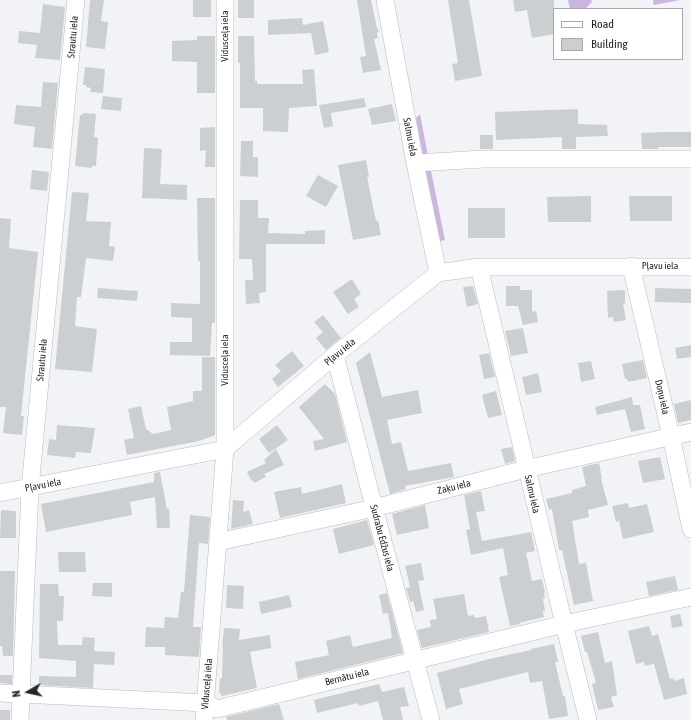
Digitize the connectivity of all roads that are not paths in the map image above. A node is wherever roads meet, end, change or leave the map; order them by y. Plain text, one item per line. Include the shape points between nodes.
1 (76, 0) edge
2 (225, 0) edge
3 (384, 0) edge
4 (691, 159) edge
5 (415, 163) junction
6 (631, 266) junction
7 (691, 266) edge
8 (479, 267) junction
9 (438, 273) junction
10 (335, 355) junction
11 (691, 432) edge
12 (672, 436) junction
13 (225, 449) junction
14 (526, 468) junction
15 (30, 488) junction
16 (0, 493) edge
17 (374, 508) junction
18 (691, 529) edge
19 (218, 542) junction
20 (691, 597) edge
21 (564, 624) junction
22 (415, 660) junction
23 (0, 693) edge
24 (21, 693) junction
25 (206, 703) junction
26 (20, 720) edge
27 (204, 720) edge
28 (431, 720) edge
29 (588, 720) edge

1 - 15 street, Strautu iela
2 - 13 street, Vidusceļa iela
3 - 5 street, Salmu iela
4 - 5 street via 484,159
5 - 9 street, Salmu iela
6 - 7 street, Pļavu iela
6 - 8 street, Pļavu iela
6 - 12 street, Doņu iela
8 - 9 street, Pļavu iela
8 - 14 street, Salmu iela
9 - 10 street, Pļavu iela
10 - 13 street, Pļavu iela
10 - 17 street, Sudrabu Edžus iela
11 - 12 street, Zaķu iela
12 - 14 street, Zaķu iela
12 - 18 street, Doņu iela
13 - 15 street, Pļavu iela
13 - 19 street, Vidusceļa iela
14 - 17 street, Zaķu iela
14 - 21 street, Salmu iela
15 - 16 street, Pļavu iela
15 - 24 street, Strautu iela
17 - 19 street, Zaķu iela
17 - 22 street, Sudrabu Edžus iela
19 - 25 street, Vidusceļa iela
20 - 21 street, Bernātu iela
21 - 22 street, Bernātu iela
21 - 29 street, Salmu iela
22 - 25 street, Bernātu iela via 217,709
22 - 28 street, Sudrabu Edžus iela
23 - 24 street, Bernātu iela
24 - 25 street, Bernātu iela
24 - 26 street, Strautu iela
25 - 27 street, Vidusceļa iela

